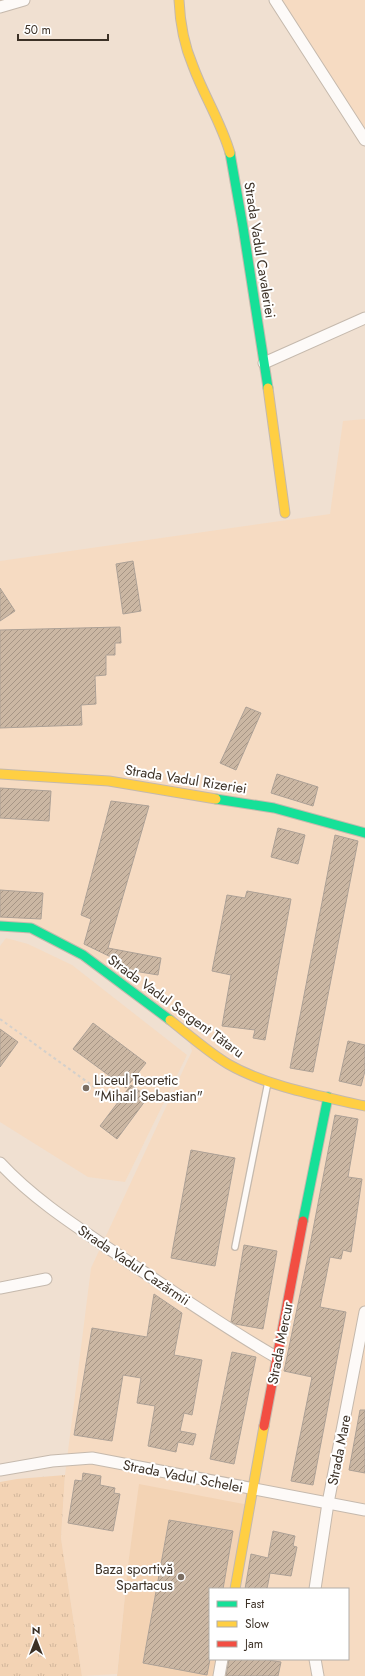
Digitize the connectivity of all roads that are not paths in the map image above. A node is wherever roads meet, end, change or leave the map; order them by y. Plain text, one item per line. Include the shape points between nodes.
1 (24, 0) edge
2 (179, 0) edge
3 (274, 0) edge
4 (0, 8) edge
5 (365, 140) edge
6 (365, 318) edge
7 (264, 363) junction
8 (285, 513) dead end
9 (0, 774) edge
10 (365, 833) edge
11 (0, 926) edge
12 (268, 1082) junction
13 (328, 1097) junction
14 (365, 1106) edge
15 (0, 1163) edge
16 (235, 1247) dead end
17 (46, 1280) dead end
18 (0, 1288) edge
19 (365, 1312) edge
20 (276, 1358) junction
21 (0, 1470) edge
22 (253, 1490) junction
23 (328, 1503) junction
24 (365, 1510) edge
25 (235, 1588) edge
26 (315, 1588) edge
27 (222, 1660) edge
28 (315, 1660) edge
29 (219, 1676) edge
30 (318, 1676) edge

1 - 4 street
2 - 7 street, Strada Vadul Cavaleriei via 185,43 202,87 224,132 230,153
3 - 5 street
6 - 7 street
7 - 8 street, Strada Vadul Cavaleriei
9 - 10 street, Strada Vadul Rizeriei via 124,783 274,808
11 - 12 street, Strada Vadul Sergent Tătaru via 31,928 83,955 228,1064
12 - 13 street, Strada Vadul Sergent Tătaru
12 - 16 lane
13 - 14 street, Strada Vadul Sergent Tătaru
13 - 20 street, Strada Mercur
15 - 20 street, Strada Vadul Cazărmii via 19,1183 70,1222 240,1337
17 - 18 street
19 - 23 street, Strada Mare
20 - 22 street, Strada Mercur
21 - 22 street, Strada Vadul Schelei via 52,1461 92,1458
22 - 23 street, Strada Vadul Schelei
22 - 25 street, Strada Mercur
23 - 24 street, Strada Vadul Schelei
23 - 26 street, Strada Mare
27 - 29 street
28 - 30 street

